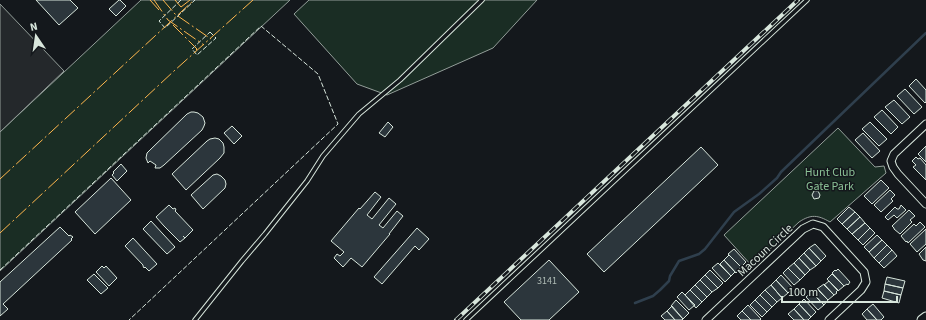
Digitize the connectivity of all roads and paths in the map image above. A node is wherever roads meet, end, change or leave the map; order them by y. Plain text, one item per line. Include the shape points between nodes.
1 (482, 0) edge
2 (807, 0) edge
3 (926, 124) edge
4 (926, 204) edge
5 (926, 317) edge
6 (195, 320) edge
7 (466, 320) edge
8 (706, 320) edge
9 (829, 320) edge
10 (922, 320) edge

1 - 6 lane via 400,80 358,114
2 - 7 lane
3 - 4 street via 894,154 891,161 898,174
5 - 10 street
8 - 9 street, Macoun Circle via 803,229 812,224 823,227 864,272 866,282

